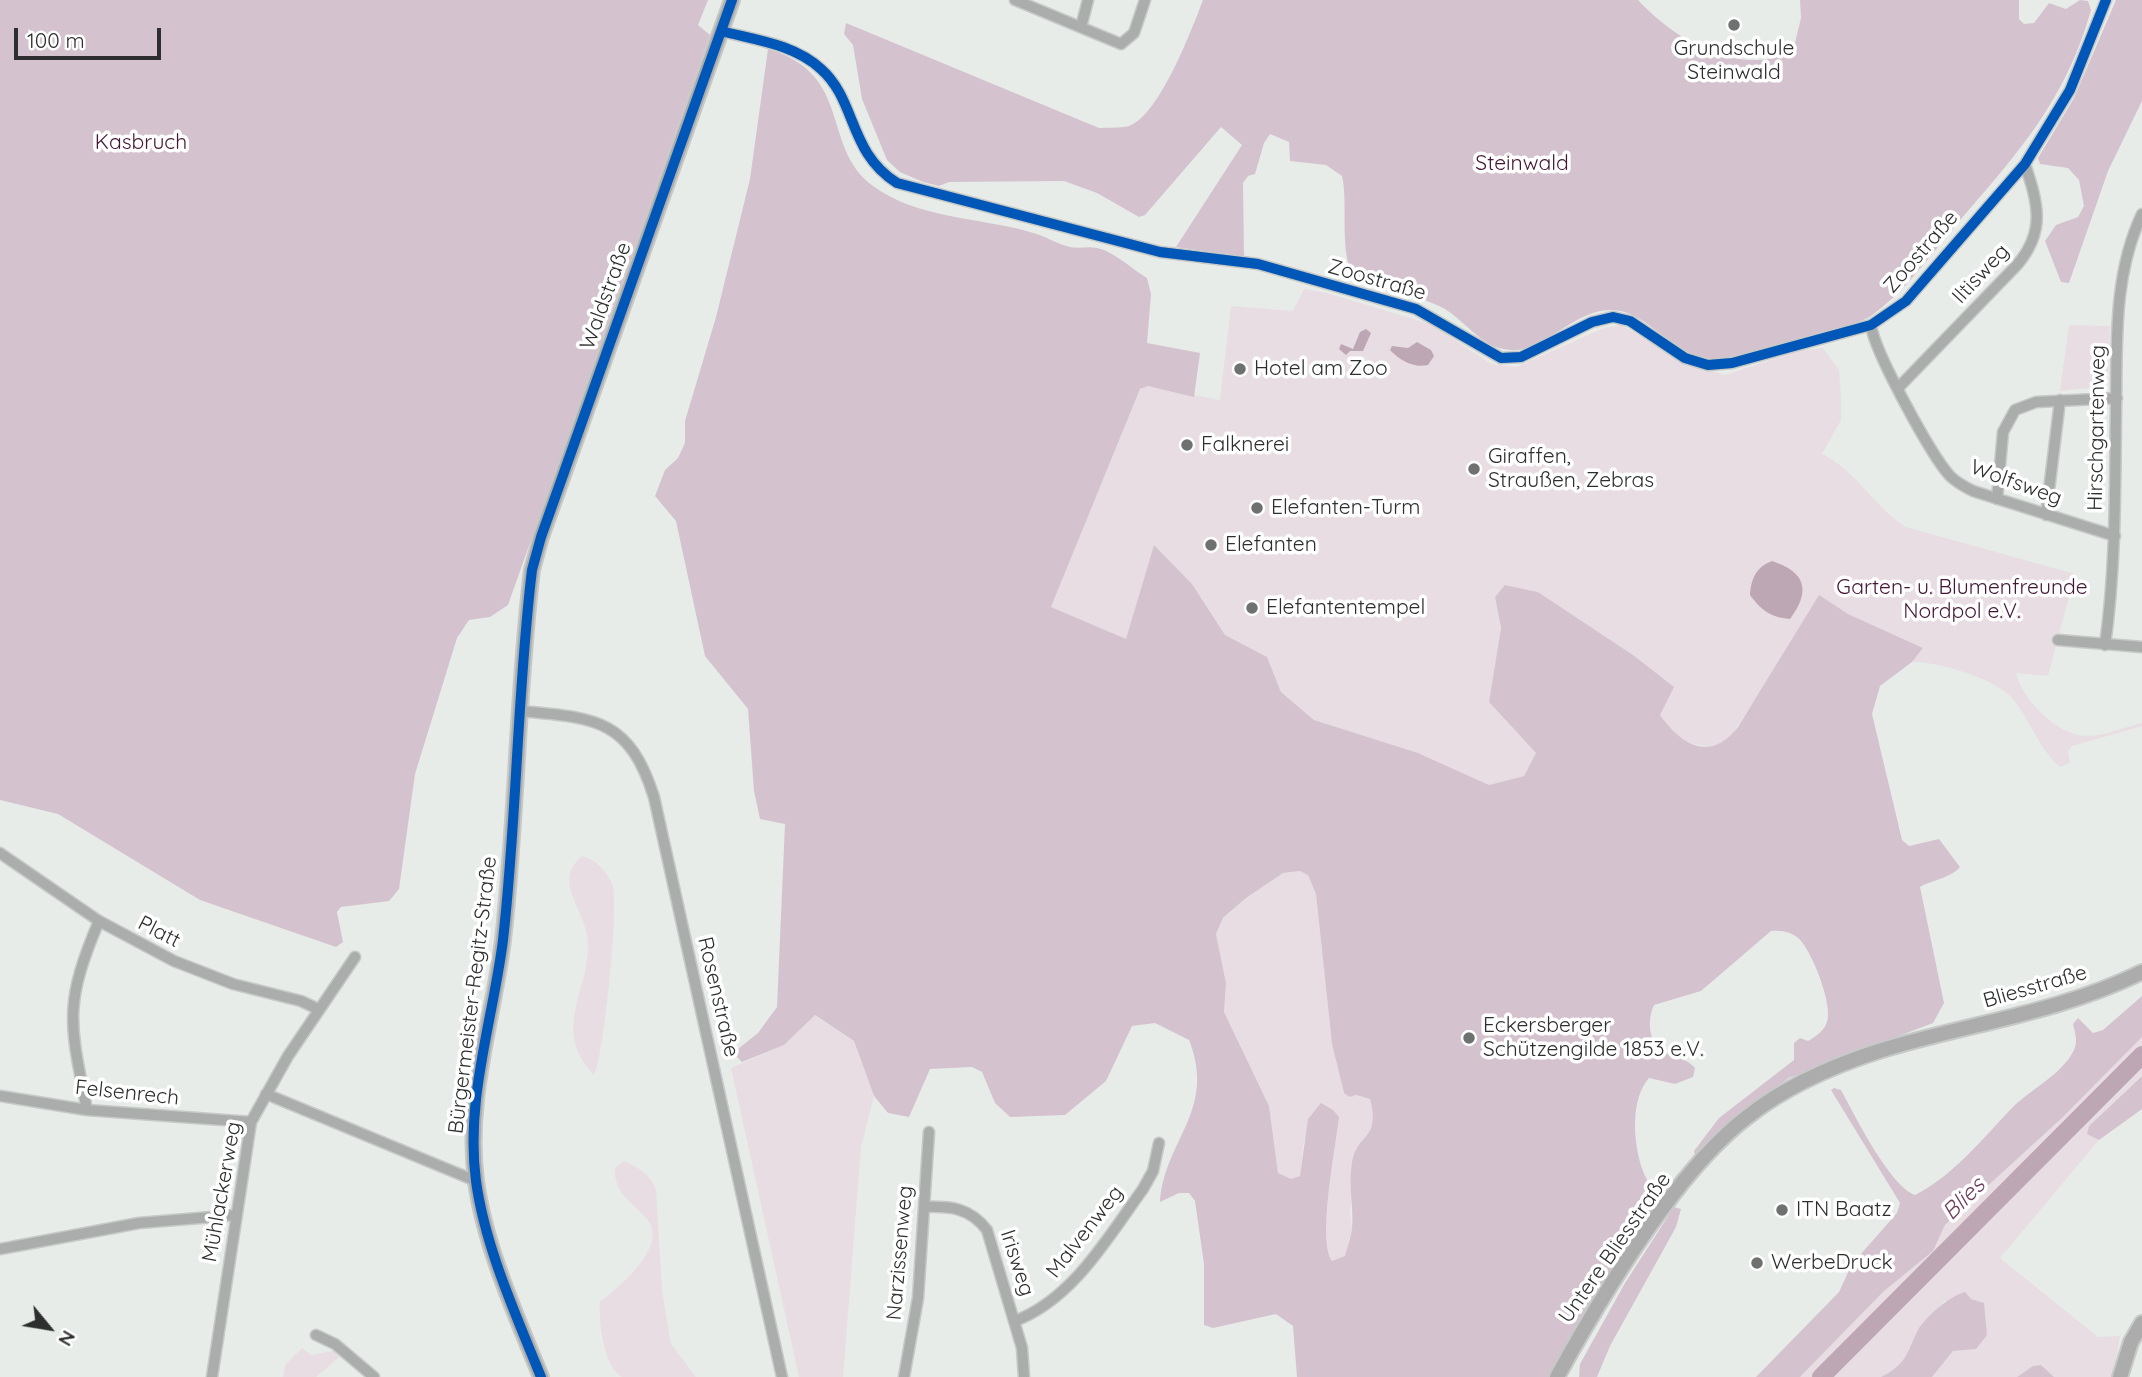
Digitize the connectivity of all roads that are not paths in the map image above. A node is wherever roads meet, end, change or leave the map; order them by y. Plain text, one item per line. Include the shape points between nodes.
1 (732, 0) edge
2 (1014, 0) edge
3 (1088, 0) edge
4 (1145, 0) edge
5 (2106, 0) edge
6 (1081, 27) junction
7 (720, 31) junction
8 (2025, 164) junction
9 (2142, 214) edge
10 (1871, 325) junction
11 (1899, 387) junction
12 (2117, 398) junction
13 (2060, 400) junction
14 (1997, 499) junction
15 (2046, 515) junction
16 (2115, 536) junction
17 (527, 607) joint
18 (2059, 640) dead end
19 (2105, 645) junction
20 (2142, 647) edge
21 (520, 711) junction
22 (0, 853) edge
23 (99, 921) junction
24 (355, 957) dead end
25 (2142, 972) edge
26 (318, 1009) junction
27 (1938, 1037) joint
28 (266, 1094) junction
29 (0, 1096) edge
30 (87, 1110) junction
31 (251, 1122) junction
32 (929, 1132) dead end
33 (1159, 1143) dead end
34 (477, 1181) junction
35 (925, 1207) junction
36 (236, 1214) junction
37 (0, 1250) edge
38 (1015, 1321) junction
39 (2142, 1322) edge
40 (316, 1335) dead end
41 (212, 1377) edge
42 (374, 1377) edge
43 (541, 1377) edge
44 (782, 1377) edge
45 (904, 1377) edge
46 (1024, 1377) edge
47 (1557, 1377) edge
48 (2120, 1377) edge

1 - 7 street, Waldstraße
2 - 6 street
3 - 6 street
4 - 6 street via 1134,33 1121,44
5 - 8 street, Zoostraße via 2070,90
7 - 10 street, Zoostraße via 786,48 822,69 871,161 897,183 1160,252 1258,264 1416,309 1501,358 1521,357 1592,322 1613,317 1630,321 1685,358 1709,365 1732,363
7 - 17 street, Waldstraße via 541,537
8 - 10 street, Zoostraße via 1906,301
8 - 11 street, Iltisweg via 2037,215 2034,244
9 - 12 street, Hirschgartenweg via 2122,284
10 - 11 street, Wolfsweg via 1875,346
11 - 14 street, Wolfsweg via 1953,479
12 - 13 street
12 - 16 street, Hirschgartenweg
13 - 14 street via 2023,405 2008,418
13 - 15 street
14 - 15 street, Wolfsweg
15 - 16 street, Wolfsweg
16 - 19 street, Hirschgartenweg
17 - 21 street, Bürgermeister-Regitz-Straße
18 - 19 street
19 - 20 street
21 - 34 street, Bürgermeister-Regitz-Straße via 502,940 479,1077
21 - 44 street, Rosenstraße via 578,717 614,731 633,748 648,779
22 - 23 street, Platt
23 - 26 street, Platt via 204,974
23 - 30 street via 82,959 71,1010
24 - 26 street, Mühlackerweg
25 - 27 street, Bliesstraße via 2098,992
26 - 28 street, Mühlackerweg
27 - 47 street, Untere Bliesstraße via 1878,1051 1821,1074 1780,1095 1731,1131 1667,1202
28 - 31 street, Mühlackerweg
28 - 34 street
29 - 30 street, Felsenrech
30 - 31 street, Felsenrech
31 - 36 street, Mühlackerweg
32 - 35 street, Narzissenweg
33 - 38 street, Malvenweg via 1153,1171 1143,1189 1074,1278 1044,1308
34 - 43 street, Bürgermeister-Regitz-Straße via 492,1244
35 - 38 street, Irisweg via 959,1209 980,1220
35 - 45 street, Narzissenweg via 918,1298
36 - 37 street via 139,1223
36 - 41 street, Mühlackerweg
38 - 46 street, Irisweg
39 - 48 street
40 - 42 street via 335,1344

